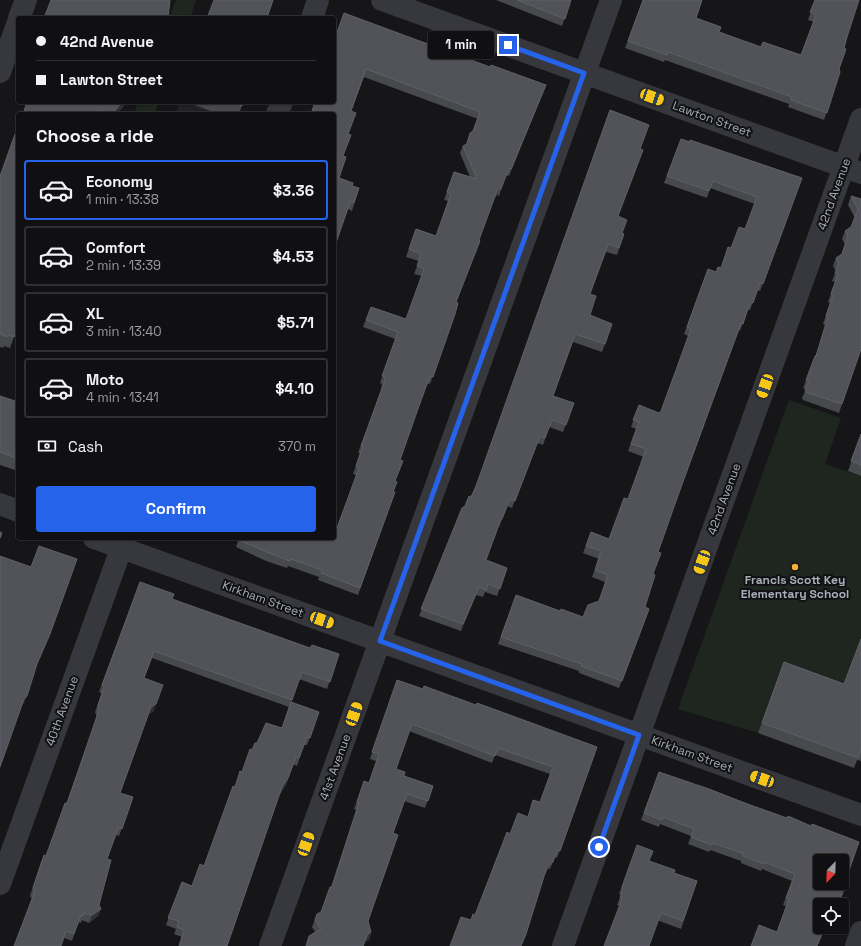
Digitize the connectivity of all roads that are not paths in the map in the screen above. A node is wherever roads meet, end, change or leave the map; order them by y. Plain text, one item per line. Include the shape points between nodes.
1 (26, 0) edge
2 (318, 0) edge
3 (382, 0) edge
4 (611, 0) edge
5 (20, 16) edge
6 (313, 16) edge
7 (16, 28) edge
8 (0, 72) edge
9 (584, 73) junction
10 (861, 119) edge
11 (852, 170) edge
12 (0, 504) edge
13 (16, 510) edge
14 (106, 540) edge
15 (123, 543) edge
16 (380, 641) junction
17 (639, 735) junction
18 (861, 815) edge
19 (0, 884) edge
20 (861, 932) edge
21 (270, 946) edge
22 (563, 946) edge
23 (856, 946) edge

1 - 5 street
2 - 6 street
3 - 9 street, Lawton Street
4 - 9 street, 41st Avenue
7 - 8 street
9 - 11 street, Lawton Street
9 - 16 street, 41st Avenue
10 - 11 street, 42nd Avenue
11 - 17 street, 42nd Avenue
12 - 13 street
14 - 15 street, Kirkham Street
15 - 16 street, Kirkham Street
15 - 19 street, 40th Avenue
16 - 17 street, Kirkham Street
16 - 21 street, 41st Avenue
17 - 18 street, Kirkham Street
17 - 22 street, 42nd Avenue
20 - 23 street

